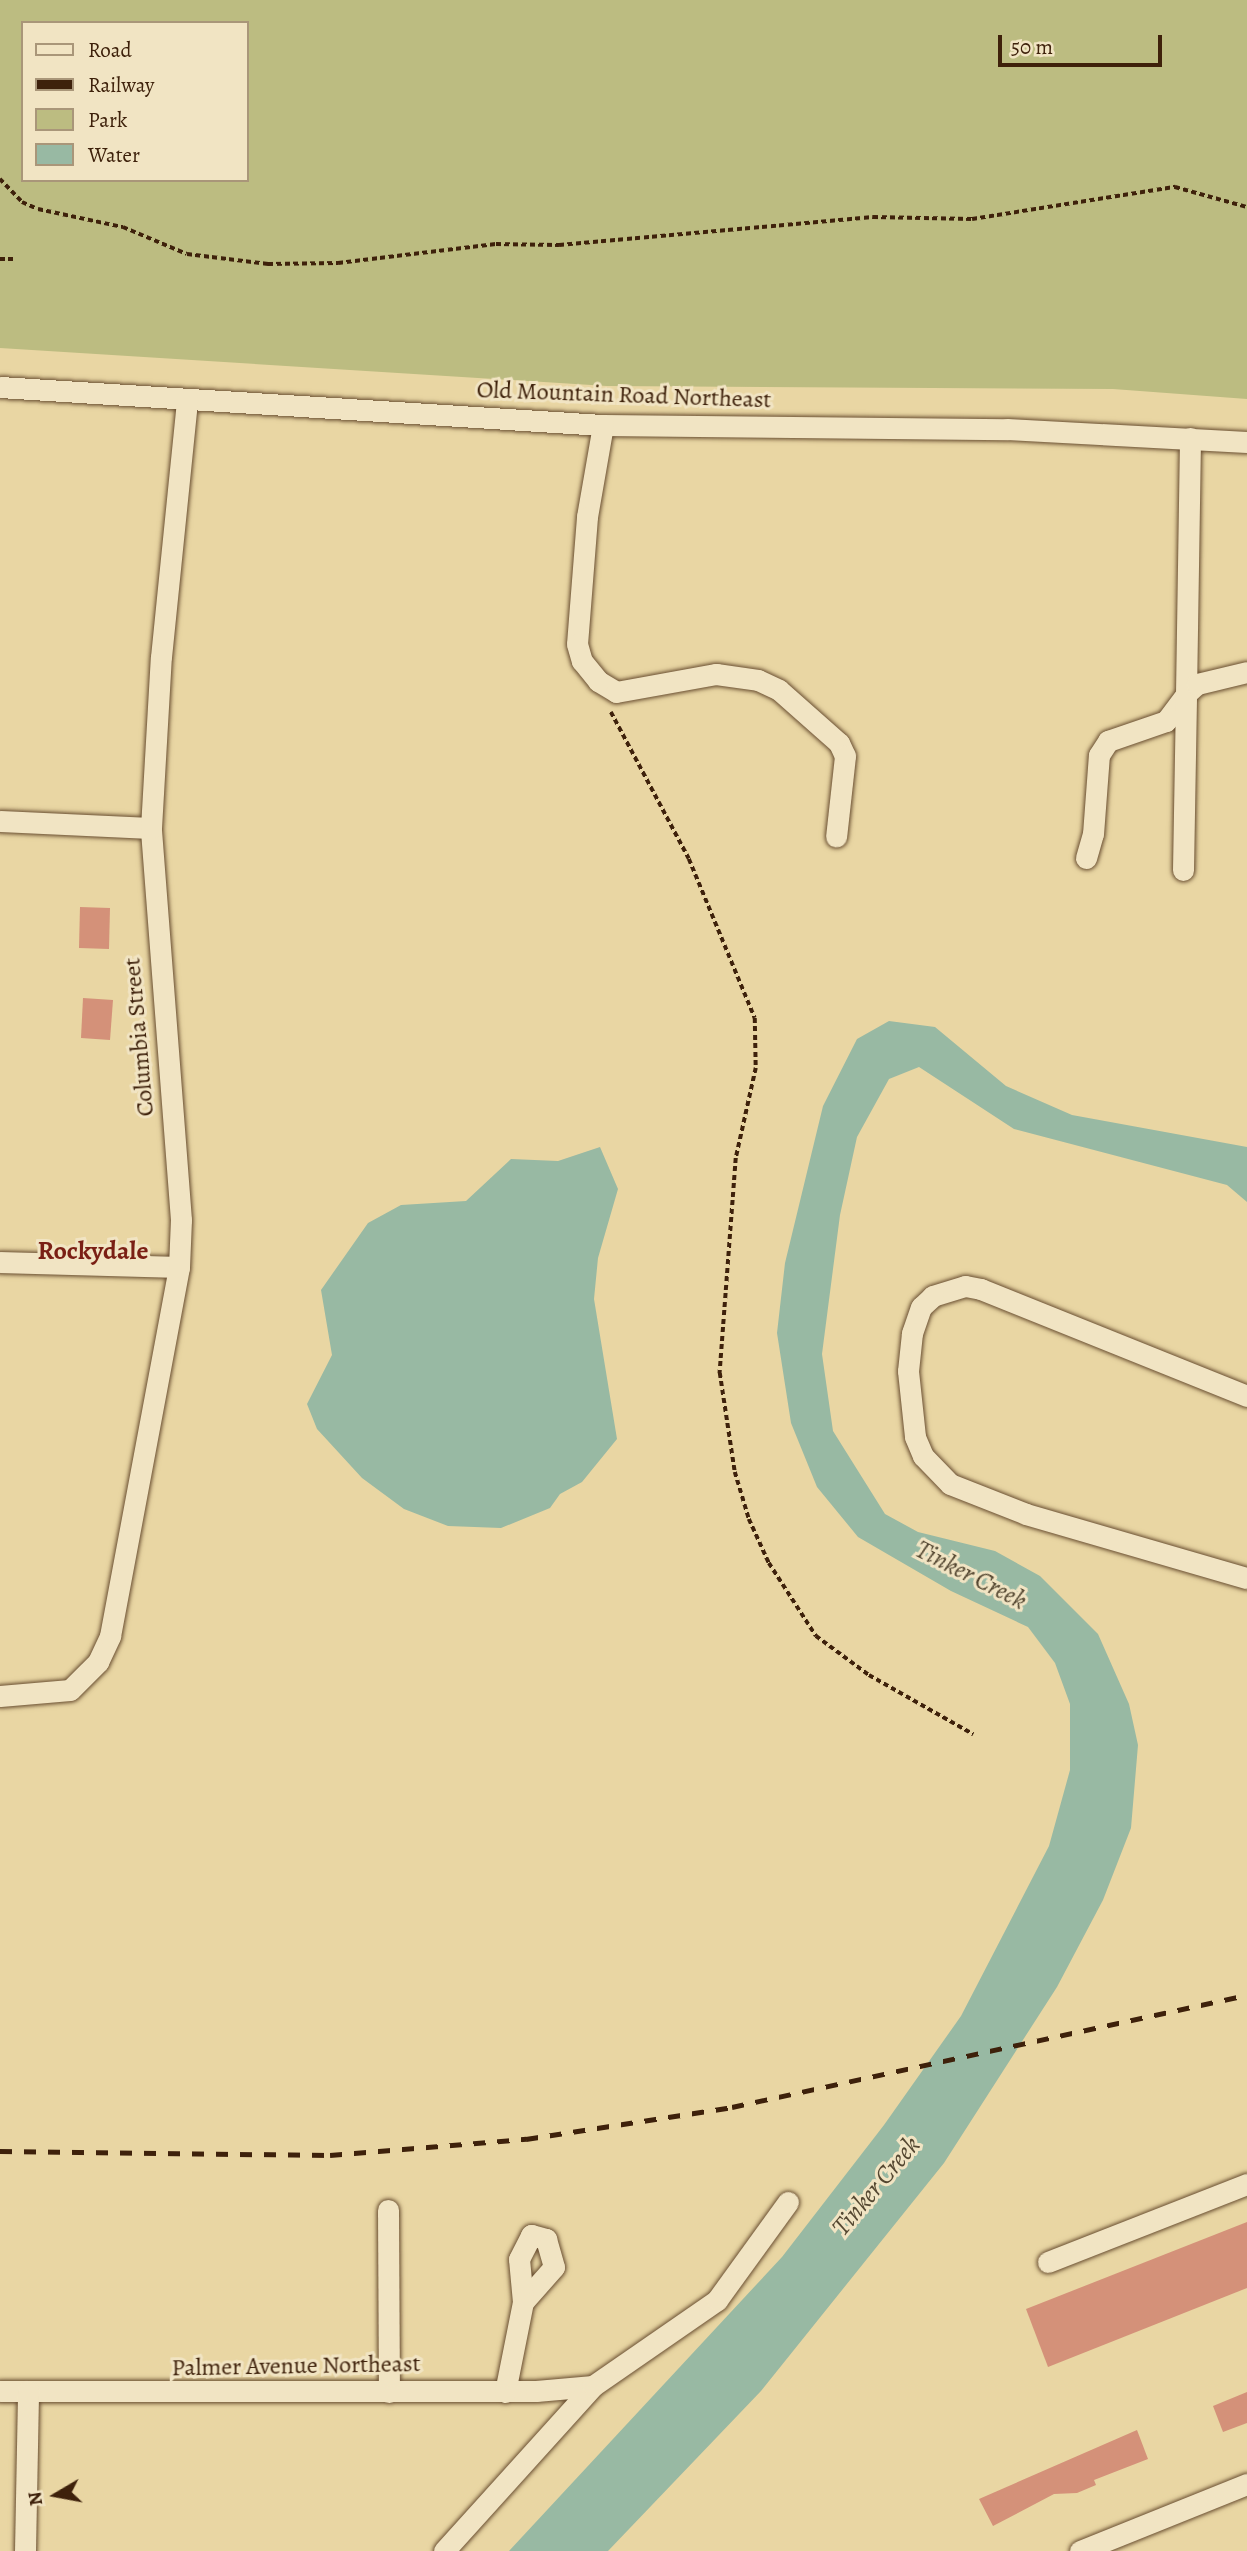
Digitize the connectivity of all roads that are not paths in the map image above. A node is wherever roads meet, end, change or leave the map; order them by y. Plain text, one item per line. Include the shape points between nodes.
1 (0, 387) edge
2 (187, 399) junction
3 (603, 425) junction
4 (1189, 438) junction
5 (1247, 442) edge
6 (1247, 672) edge
7 (1186, 694) junction
8 (0, 821) edge
9 (151, 828) junction
10 (836, 837) dead end
11 (1086, 858) dead end
12 (1183, 870) dead end
13 (0, 1262) edge
14 (179, 1267) junction
15 (1247, 1396) edge
16 (1247, 1578) edge
17 (0, 1696) edge
18 (1247, 2184) edge
19 (788, 2203) dead end
20 (388, 2210) dead end
21 (1048, 2262) dead end
22 (523, 2302) dead end
23 (593, 2386) junction
24 (0, 2391) edge
25 (28, 2391) junction
26 (389, 2392) junction
27 (505, 2392) junction
28 (1247, 2484) edge
29 (25, 2551) edge
30 (444, 2551) edge
31 (1080, 2551) edge

1 - 2 street, Old Mountain Road Northeast
2 - 3 street, Old Mountain Road Northeast
2 - 9 street, Columbia Street via 161,657
3 - 4 street, Old Mountain Road Northeast via 1007,429
3 - 10 street via 587,517 578,644 598,681 630,692 726,674 779,690 839,743 845,756
4 - 5 street, Old Mountain Road Northeast
4 - 7 street
6 - 7 street via 1197,684
7 - 11 street via 1166,721 1108,741 1099,755 1093,834
7 - 12 street
8 - 9 street
9 - 14 street, Columbia Street via 181,1220
13 - 14 street
14 - 17 street, Columbia Street via 120,1598 98,1662 70,1690
15 - 16 street via 981,1289 956,1287 933,1296 921,1307 912,1333 908,1371 915,1437 923,1456 950,1484 1026,1514
18 - 21 street
19 - 23 street via 717,2300
20 - 26 street
22 - 27 street
23 - 27 street, Palmer Avenue Northeast
23 - 30 street
24 - 25 street, Palmer Avenue Northeast
25 - 26 street, Palmer Avenue Northeast
25 - 29 street
26 - 27 street, Palmer Avenue Northeast
28 - 31 street

